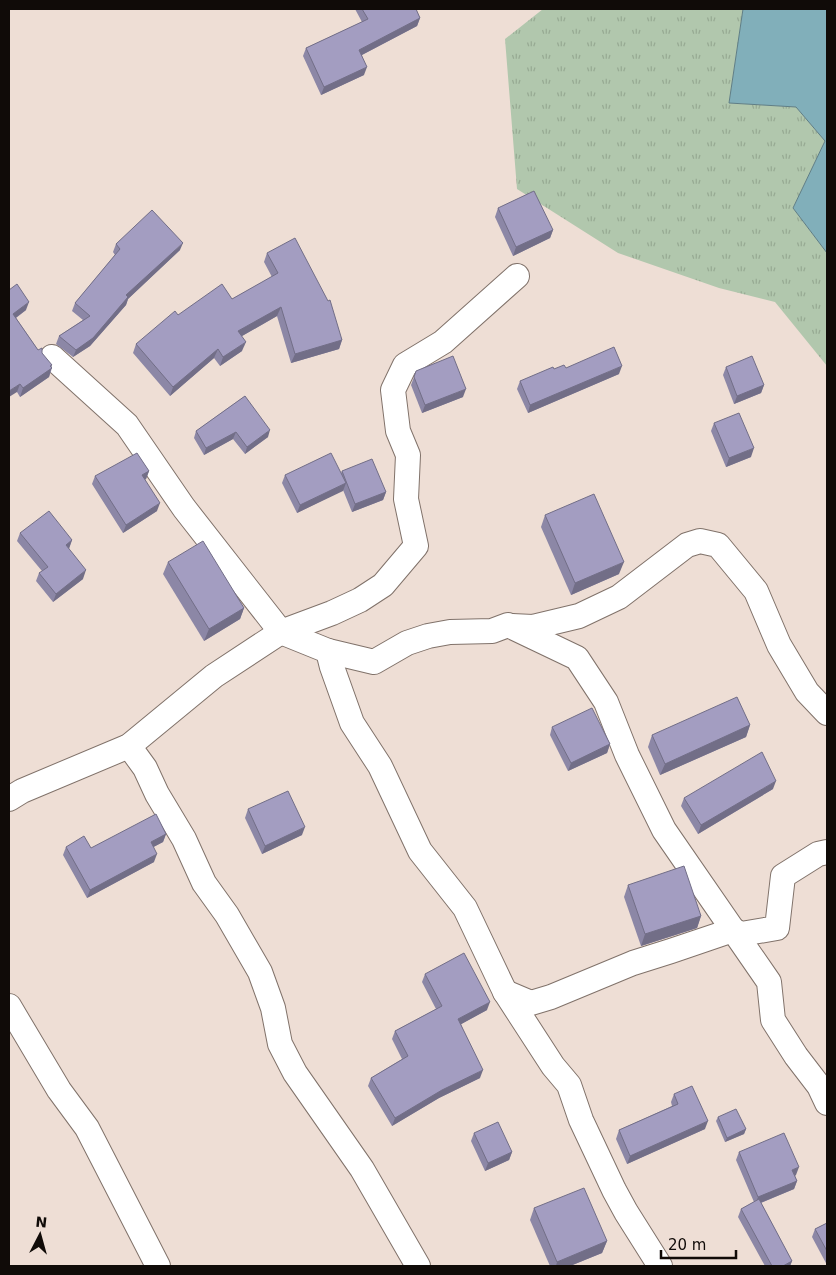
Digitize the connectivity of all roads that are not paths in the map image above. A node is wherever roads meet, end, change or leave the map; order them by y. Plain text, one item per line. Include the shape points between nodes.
1 (517, 276) dead end
2 (52, 357) dead end
3 (508, 625) junction
4 (281, 632) junction
5 (328, 651) junction
6 (827, 713) edge
7 (129, 746) junction
8 (9, 799) edge
9 (827, 852) edge
10 (733, 930) junction
11 (505, 992) junction
12 (9, 1006) edge
13 (827, 1103) edge
14 (158, 1266) edge
15 (418, 1266) edge
16 (660, 1266) edge

1 - 4 street via 443,342 404,365 394,390 398,430 408,455 406,500 416,546 383,585 360,600
2 - 4 street via 127,425 184,508
3 - 5 street via 492,631 428,636 407,643 374,662
3 - 6 street via 533,627 579,616 619,597 686,545 700,541 718,545 756,591 779,644 807,692
3 - 10 street via 577,658 606,702 627,755 664,830
4 - 5 street
4 - 7 street via 214,676
5 - 11 street via 352,723 380,766 420,851 465,908
7 - 8 street
7 - 15 street via 145,768 184,839 204,883 260,972 273,1008 280,1044 295,1073 362,1169
9 - 10 street via 818,854 783,876 777,928 741,934
10 - 11 street via 632,962 532,1003
10 - 13 street via 769,982 773,1020 820,1086
11 - 16 street via 568,1085 614,1190
12 - 14 street via 59,1090 87,1128

